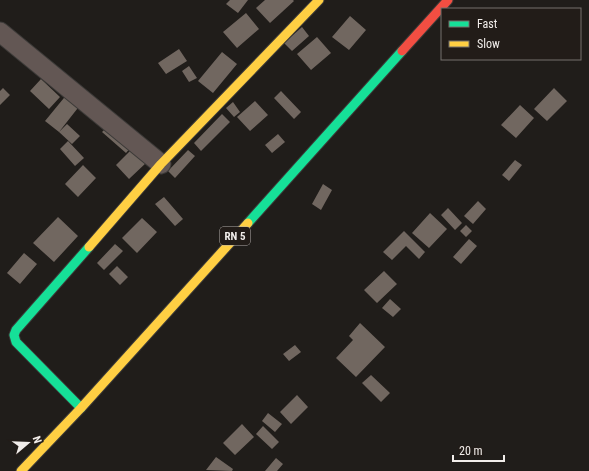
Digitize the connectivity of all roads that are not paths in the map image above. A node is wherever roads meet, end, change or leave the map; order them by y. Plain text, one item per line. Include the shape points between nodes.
1 (319, 0) edge
2 (448, 0) edge
3 (0, 32) edge
4 (161, 164) junction
5 (81, 408) junction
6 (21, 471) edge

1 - 4 main road
2 - 5 main road, RN 5 / RN 5
3 - 4 street
4 - 5 main road via 14,335 16,342
5 - 6 main road, RN 5 / RN 5

